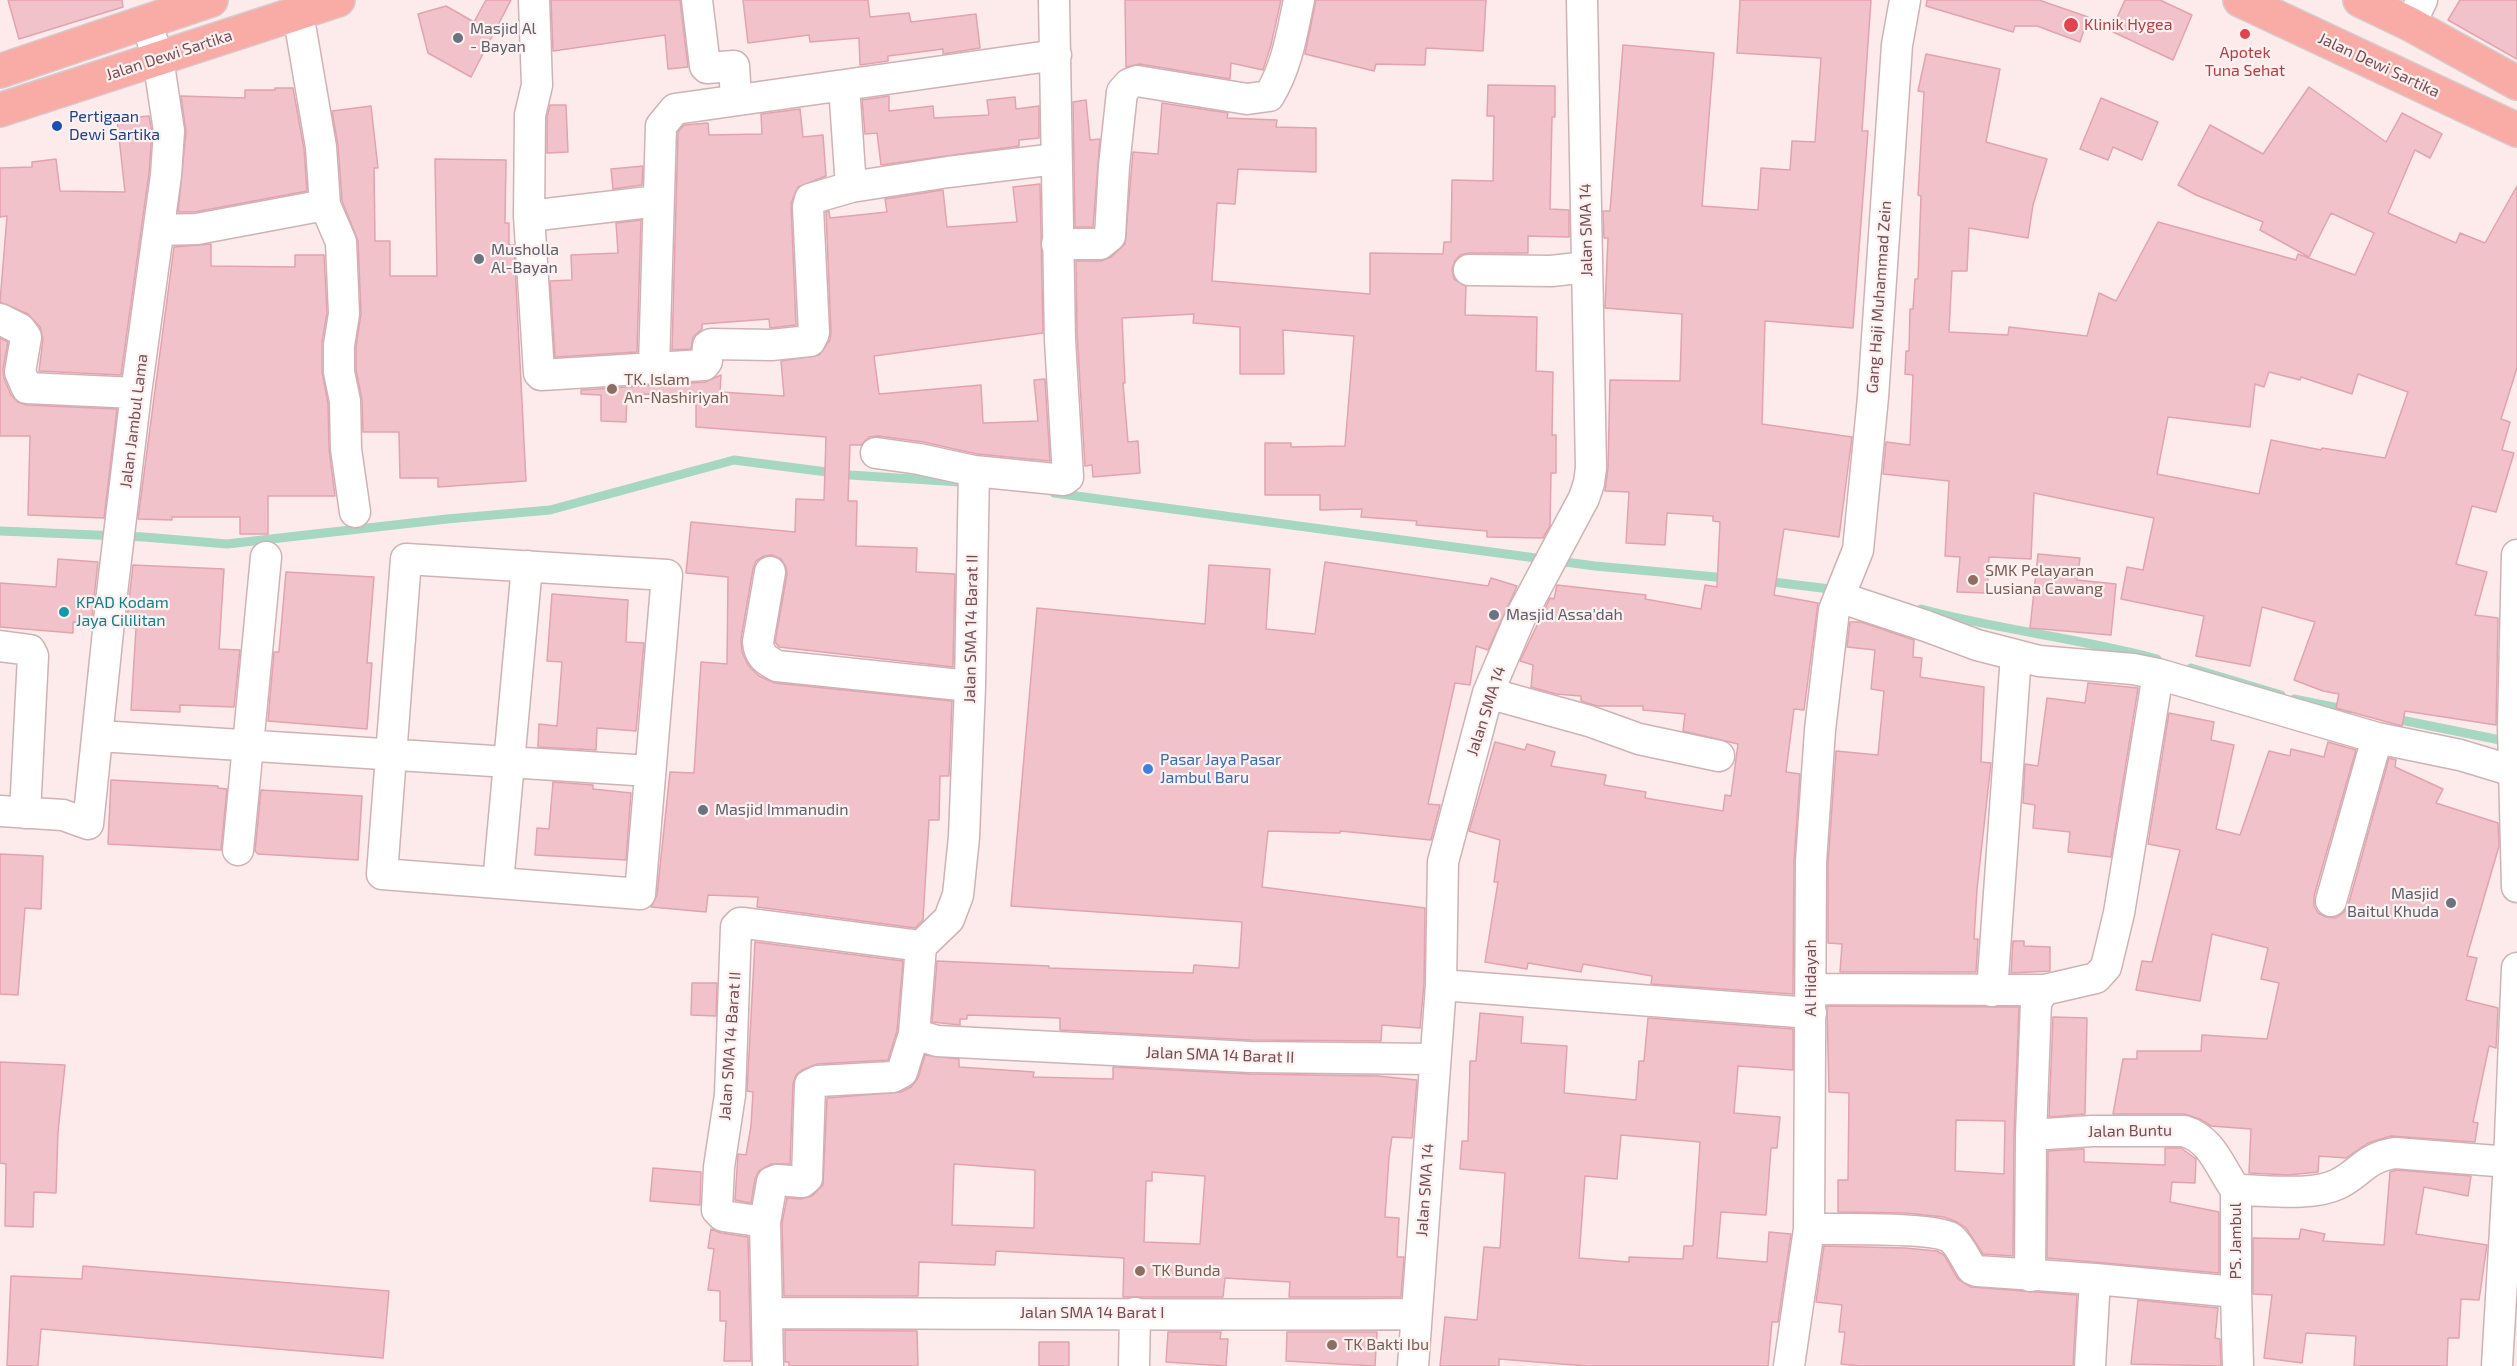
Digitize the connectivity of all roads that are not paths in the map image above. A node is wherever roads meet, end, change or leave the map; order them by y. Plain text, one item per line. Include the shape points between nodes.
1 (211, 0) edge
2 (338, 0) edge
3 (534, 0) edge
4 (697, 0) edge
5 (1054, 0) edge
6 (1299, 0) edge
7 (1582, 0) edge
8 (1905, 0) edge
9 (2240, 0) edge
10 (2360, 0) edge
11 (2416, 12) edge
12 (298, 13) junction
13 (146, 21) junction
14 (1056, 55) junction
15 (158, 58) junction
16 (0, 70) edge
17 (2517, 83) edge
18 (844, 86) junction
19 (736, 99) junction
20 (0, 110) edge
21 (2517, 130) edge
22 (1056, 159) junction
23 (851, 187) junction
24 (658, 201) junction
25 (325, 205) junction
26 (529, 216) junction
27 (159, 230) junction
28 (1057, 244) junction
29 (1587, 267) junction
30 (1469, 270) dead end
31 (0, 319) edge
32 (654, 367) junction
33 (136, 393) junction
34 (876, 453) dead end
35 (974, 479) junction
36 (355, 512) dead end
37 (2517, 555) edge
38 (266, 557) dead end
39 (527, 566) junction
40 (770, 572) dead end
41 (1840, 595) junction
42 (0, 646) edge
43 (2016, 655) junction
44 (2158, 674) junction
45 (970, 686) junction
46 (1488, 693) junction
47 (99, 736) junction
48 (2377, 738) junction
49 (248, 746) junction
50 (2514, 750) junction
51 (391, 755) junction
52 (1719, 756) dead end
53 (509, 762) junction
54 (650, 771) junction
55 (13, 812) edge
56 (238, 850) dead end
57 (498, 883) junction
58 (2517, 886) edge
59 (2331, 901) dead end
60 (921, 946) junction
61 (2517, 968) edge
62 (1441, 986) junction
63 (2044, 990) junction
64 (1992, 991) junction
65 (1811, 1001) junction
66 (914, 1034) junction
67 (1434, 1059) junction
68 (2031, 1135) junction
69 (2509, 1162) junction
70 (2236, 1190) junction
71 (765, 1222) junction
72 (1809, 1229) junction
73 (2030, 1276) junction
74 (2096, 1279) junction
75 (2236, 1292) junction
76 (767, 1313) junction
77 (1135, 1313) junction
78 (1416, 1314) junction
79 (768, 1366) edge
80 (1134, 1366) edge
81 (1413, 1366) edge
82 (1789, 1366) edge
83 (2090, 1366) edge
84 (2238, 1366) edge
85 (2497, 1366) edge

1 - 13 main road
2 - 12 main road, Jalan Dewi Sartika
3 - 26 street via 537,85 530,114
4 - 19 street via 705,66 734,66
5 - 14 street
6 - 28 street via 1287,53 1269,96 1247,99 1137,81 1129,84 1122,92 1110,236 1100,244
7 - 29 street, Jalan SMA 14
8 - 41 street, Gang Haji Muhammad Zein via 1897,45 1873,397 1858,550
9 - 21 main road, Jalan Dewi Sartika
10 - 11 main road
11 - 17 main road
12 - 15 main road, Jalan Dewi Sartika
12 - 25 street via 321,147
13 - 15 street, Jalan Jambul Lama
13 - 16 main road
14 - 18 street
14 - 22 street
15 - 20 main road, Jalan Dewi Sartika
15 - 27 street, Jalan Jambul Lama via 169,130
18 - 19 street
18 - 23 street
19 - 24 street via 675,109 666,117 661,126
22 - 23 street
22 - 28 street
23 - 32 street via 814,197 809,202 814,333 810,340 771,345 711,344 705,364
24 - 26 street
24 - 32 street
25 - 27 street via 197,229
25 - 36 street via 341,242 344,314 339,372
26 - 32 street via 540,374
27 - 33 street, Jalan Jambul Lama
28 - 35 street via 1068,477
29 - 30 street via 1551,271
29 - 46 street, Jalan SMA 14 via 1589,483 1520,618
31 - 33 street via 21,329 26,338 20,372 27,388
33 - 47 street, Jalan Jambul Lama
34 - 35 street via 919,459
35 - 45 street, Jalan SMA 14 Barat II
37 - 50 street
38 - 49 street
39 - 51 street via 406,559
39 - 53 street
39 - 54 street via 667,575
40 - 45 street via 759,642 759,651 766,660 777,666
41 - 43 street via 1977,645
41 - 65 street, Al Hidayah via 1834,610 1820,730 1811,862
42 - 55 street via 24,648 33,656
43 - 44 street
43 - 64 street
44 - 48 street
44 - 63 street via 2119,913 2106,967 2096,978
45 - 60 street, Jalan SMA 14 Barat II via 958,895 949,919
46 - 52 street via 1639,739
46 - 62 street, Jalan SMA 14 via 1443,862
47 - 49 street
47 - 55 street, Jalan Jambul Lama via 88,824 63,815
48 - 50 street via 2460,755
48 - 59 street
49 - 51 street
49 - 56 street
50 - 58 street
51 - 53 street
51 - 57 street via 382,874
53 - 54 street
53 - 57 street
54 - 57 street via 640,894
60 - 66 street
60 - 71 street, Jalan SMA 14 Barat II via 744,923 736,927 730,1095 717,1210 723,1216
61 - 69 street
62 - 65 street
62 - 67 street, Jalan SMA 14
63 - 64 street
63 - 68 street via 2036,1002
64 - 65 street
65 - 72 street, Al Hidayah
66 - 67 street, Jalan SMA 14 Barat II via 937,1041 1250,1057
66 - 71 street via 902,1072 893,1077 818,1081 810,1085 807,1178 802,1182 772,1182
67 - 78 street, Jalan SMA 14
68 - 70 street, Jalan Buntu via 2184,1131 2205,1142
68 - 73 street
69 - 70 street via 2395,1153 2379,1155 2327,1188
69 - 85 street
70 - 75 street, PS. Jambul
71 - 76 street
72 - 73 street via 1944,1234 1955,1241 1972,1269
72 - 82 street, Al Hidayah
73 - 74 street
74 - 75 street
74 - 83 street
75 - 84 street, PS. Jambul
76 - 77 street, Jalan SMA 14 Barat I
76 - 79 street
77 - 78 street, Jalan SMA 14 Barat I
77 - 80 street
78 - 81 street, Jalan SMA 14

